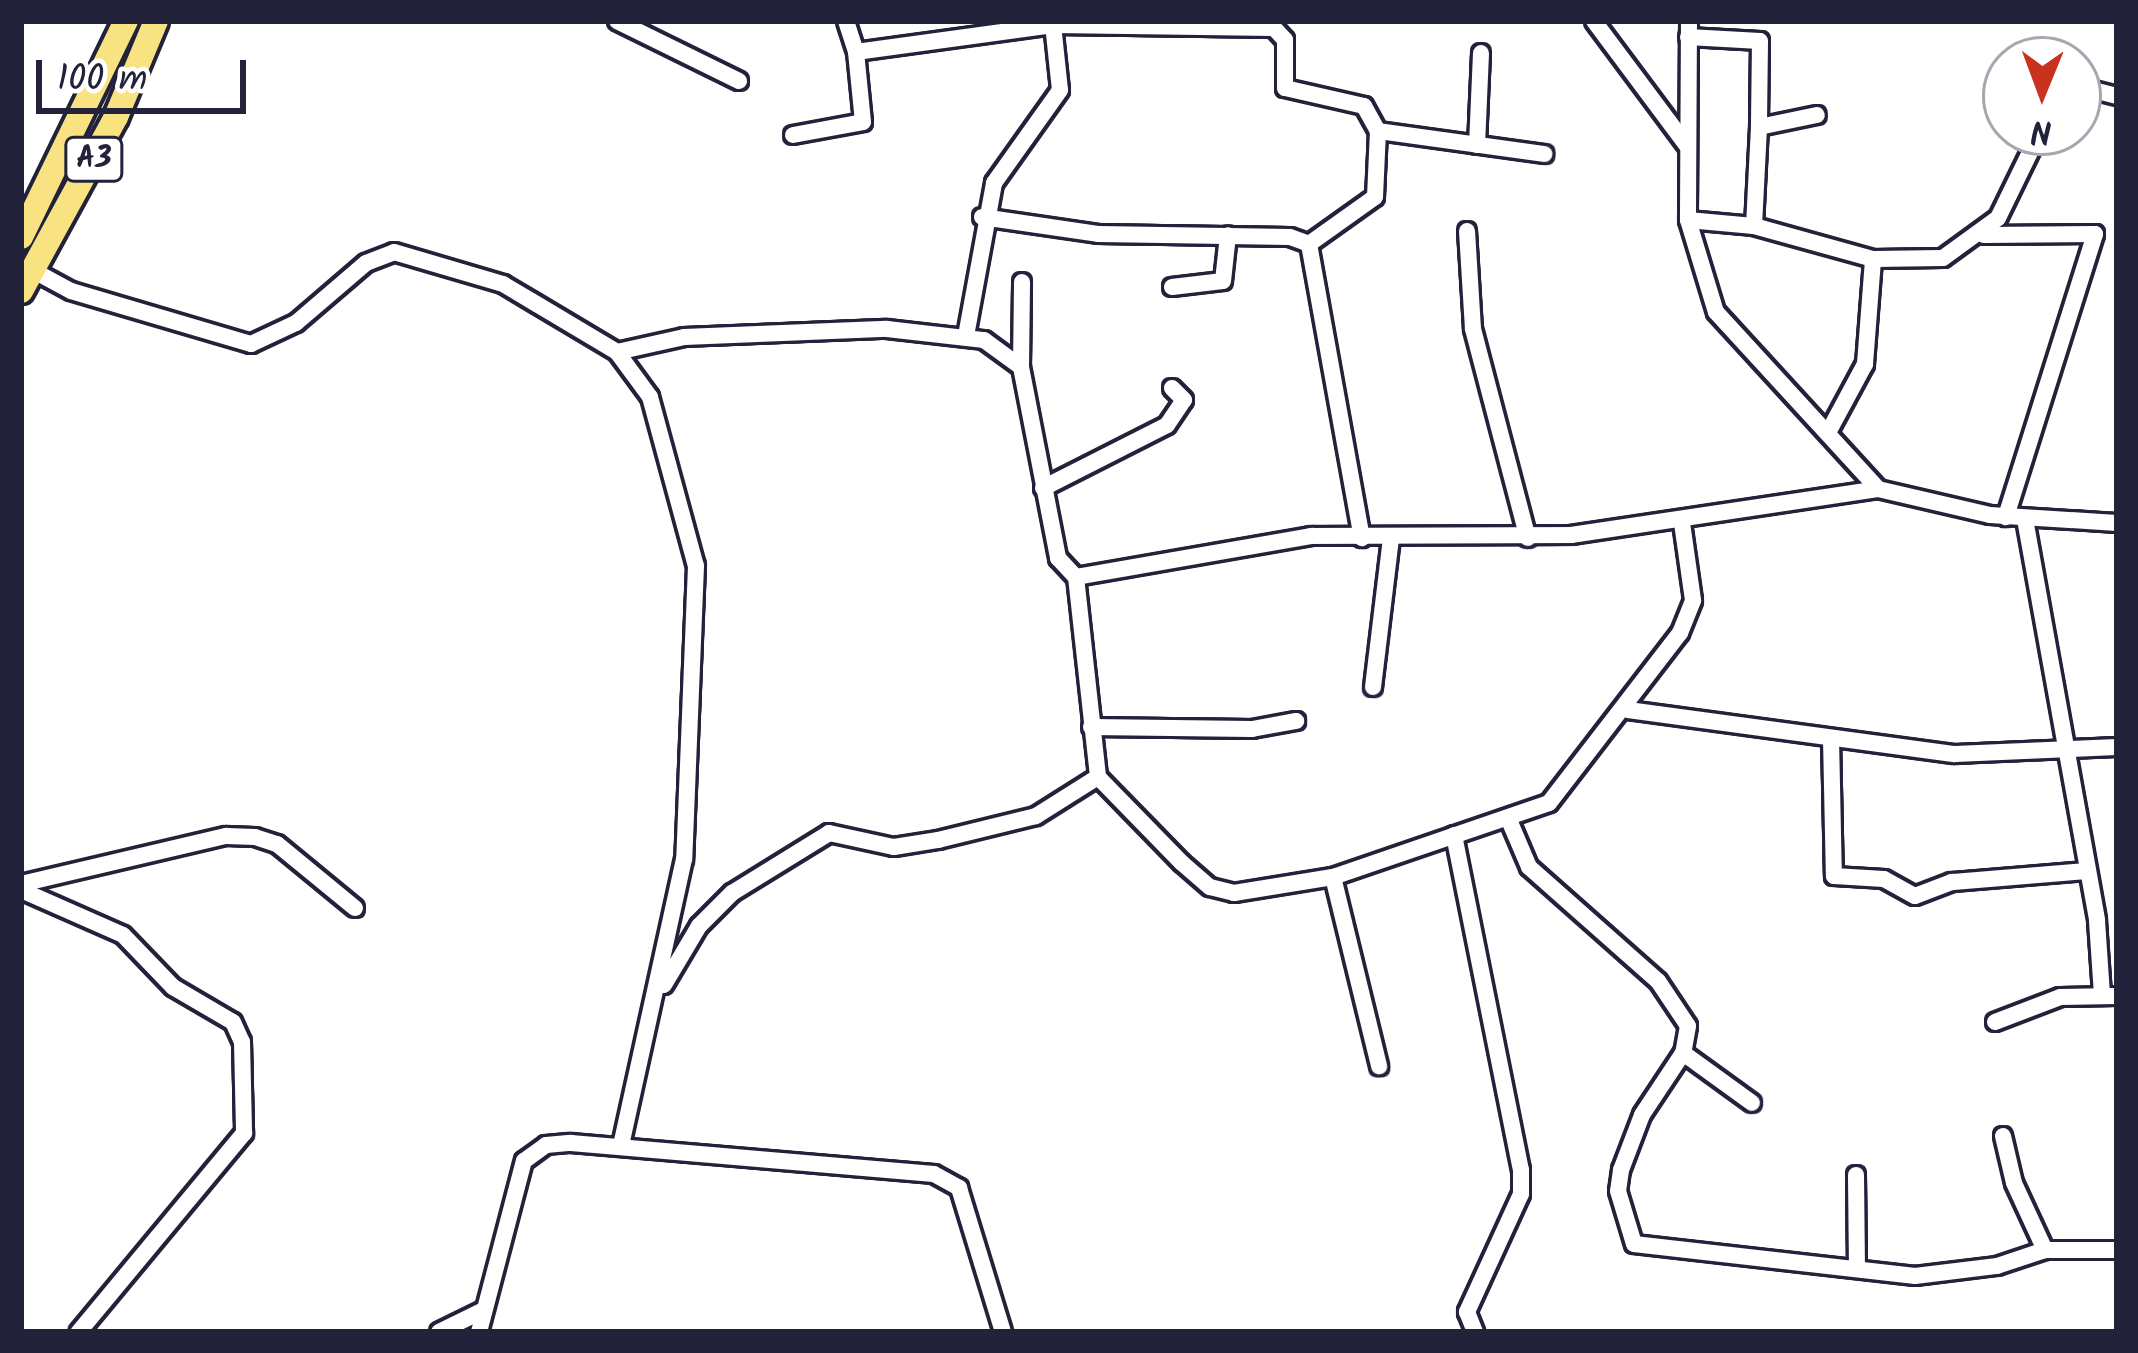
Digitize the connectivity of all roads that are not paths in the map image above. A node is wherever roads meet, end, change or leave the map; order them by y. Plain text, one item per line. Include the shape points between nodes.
1 (126, 21) edge
2 (156, 21) edge
3 (617, 21) edge
4 (846, 21) edge
5 (1594, 21) edge
6 (1185, 23) edge
7 (1029, 24) edge
8 (1053, 25) junction
9 (1689, 29) edge
10 (856, 52) junction
11 (1481, 53) dead end
12 (739, 81) dead end
13 (1817, 115) dead end
14 (1759, 127) junction
15 (1378, 131) junction
16 (793, 135) dead end
17 (1477, 145) junction
18 (1544, 154) dead end
19 (1692, 154) junction
20 (2027, 156) edge
21 (982, 217) junction
22 (1688, 220) junction
23 (1754, 226) junction
24 (1467, 231) dead end
25 (1228, 235) junction
26 (1984, 235) junction
27 (21, 237) edge
28 (1309, 244) junction
29 (1873, 259) junction
30 (27, 281) edge
31 (1022, 282) dead end
32 (1172, 287) dead end
33 (966, 336) junction
34 (617, 352) junction
35 (1021, 367) junction
36 (1172, 388) dead end
37 (1830, 428) junction
38 (1043, 488) junction
39 (1878, 489) junction
40 (2015, 518) junction
41 (1682, 523) junction
42 (2117, 523) edge
43 (1362, 538) junction
44 (1391, 538) junction
45 (1528, 538) junction
46 (1076, 577) junction
47 (1373, 687) dead end
48 (1628, 710) junction
49 (1295, 722) dead end
50 (1091, 727) junction
51 (1831, 738) junction
52 (2117, 747) edge
53 (2061, 751) junction
54 (1098, 777) junction
55 (1509, 820) junction
56 (1454, 835) junction
57 (2085, 871) junction
58 (1333, 878) junction
59 (21, 887) edge
60 (356, 908) dead end
61 (2110, 995) edge
62 (655, 999) junction
63 (1995, 1022) dead end
64 (1683, 1053) junction
65 (1378, 1066) dead end
66 (1752, 1103) dead end
67 (2003, 1136) dead end
68 (621, 1146) junction
69 (1856, 1175) dead end
70 (2045, 1250) junction
71 (2117, 1250) edge
72 (1857, 1265) junction
73 (484, 1310) junction
74 (79, 1332) edge
75 (439, 1332) edge
76 (479, 1332) edge
77 (1003, 1332) edge
78 (1474, 1332) edge

1 - 27 highway, A3
2 - 30 highway, A3 via 116,117
3 - 12 street
4 - 10 street
5 - 19 street
6 - 8 street
6 - 15 street via 1274,28 1285,40 1285,88 1364,106
7 - 8 street
7 - 10 street
8 - 21 street via 1060,90 994,183
9 - 14 street via 1760,41
9 - 19 street
10 - 16 street via 863,122
11 - 17 street
13 - 14 street
14 - 23 street
15 - 17 street
15 - 28 street via 1376,197
17 - 18 street
19 - 22 street
20 - 26 street
21 - 25 street via 1098,234
21 - 33 street
22 - 23 street
22 - 37 street via 1717,312
23 - 29 street
24 - 45 street via 1474,328
25 - 28 street
25 - 32 street via 1223,281
26 - 29 street via 1943,258
26 - 40 street via 2088,228 2095,234
28 - 43 street
29 - 37 street via 1865,364
30 - 34 street via 251,344 296,322 366,263 417,254 503,284
31 - 35 street
33 - 34 street via 887,329 684,337
33 - 35 street via 1005,350
34 - 62 street via 650,397 696,566 684,859
35 - 38 street
36 - 38 street via 1184,400 1167,425
37 - 39 street
38 - 46 street via 1058,558
39 - 40 street
39 - 41 street
40 - 42 street
40 - 53 street
41 - 45 street
41 - 48 street via 1693,600
43 - 44 street
43 - 46 street via 1278,541
44 - 45 street
44 - 47 street
46 - 50 street
48 - 51 street
48 - 55 street via 1565,789
49 - 50 street
50 - 54 street
51 - 53 street via 1955,754
51 - 57 street via 1834,876 1884,879 1915,896 1952,882
52 - 53 street
53 - 57 street
54 - 58 street via 1127,815 1220,892
54 - 62 street via 1036,816 938,840 894,847 829,833 732,893 699,926
55 - 56 street
55 - 64 street via 1539,878 1684,1012
56 - 58 street
56 - 78 street via 1521,1170 1521,1194 1467,1312
57 - 61 street
58 - 65 street
59 - 60 street via 226,836 255,837 292,855
59 - 74 street via 123,934 173,987 233,1022 242,1042 244,1133
61 - 63 street via 2060,998
62 - 68 street
64 - 66 street
64 - 72 street via 1642,1115 1621,1170 1618,1191 1634,1244
67 - 70 street via 2014,1184
68 - 73 street via 546,1144 524,1161
68 - 77 street via 934,1174 958,1187
69 - 72 street
70 - 71 street
70 - 72 street via 1997,1266 1915,1276
73 - 75 street
73 - 76 street

